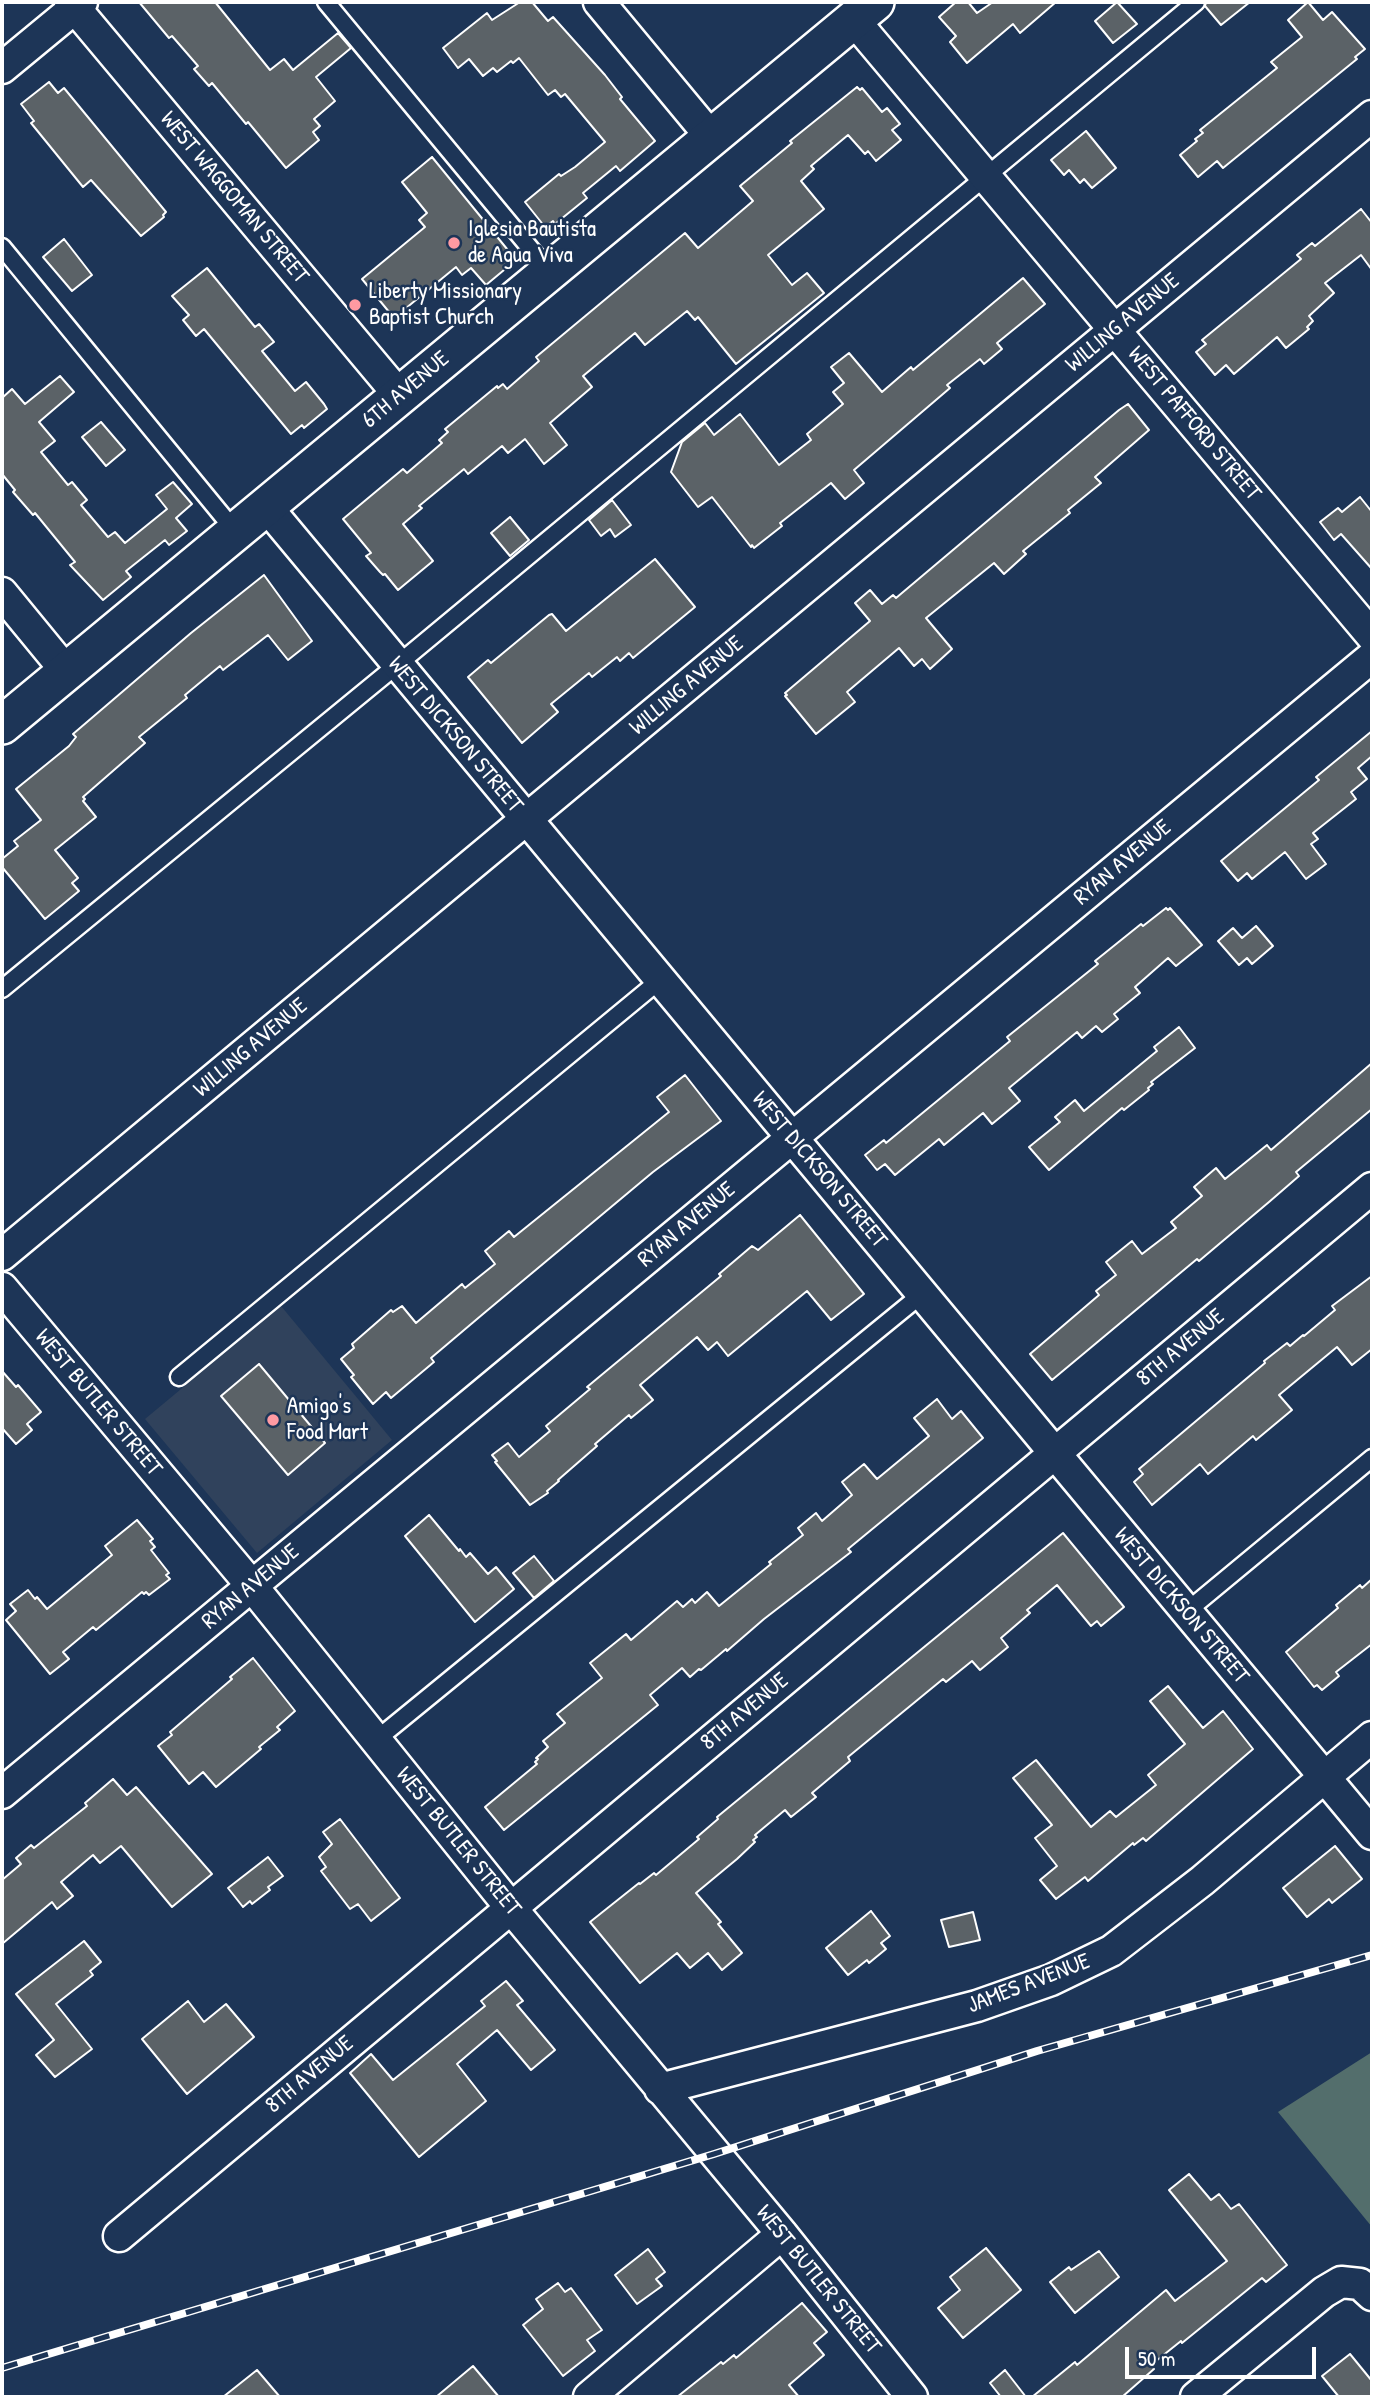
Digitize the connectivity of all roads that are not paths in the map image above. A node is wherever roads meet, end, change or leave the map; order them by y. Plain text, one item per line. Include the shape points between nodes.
1 (326, 2) edge
2 (598, 2) edge
3 (1196, 2) edge
4 (76, 4) edge
5 (864, 11) edge
6 (2, 68) edge
7 (1372, 116) edge
8 (711, 137) junction
9 (985, 178) junction
10 (2, 247) edge
11 (549, 271) junction
12 (1115, 330) junction
13 (399, 395) junction
14 (266, 506) junction
15 (235, 531) junction
16 (2, 593) edge
17 (1372, 636) edge
18 (1372, 657) edge
19 (397, 665) junction
20 (66, 671) junction
21 (2, 725) edge
22 (526, 819) junction
23 (660, 980) junction
24 (2, 989) edge
25 (792, 1138) junction
26 (1372, 1188) edge
27 (2, 1255) edge
28 (2, 1288) edge
29 (922, 1294) junction
30 (179, 1377) dead end
31 (1055, 1454) junction
32 (1372, 1458) edge
33 (252, 1586) junction
34 (1186, 1612) junction
35 (1372, 1737) edge
36 (376, 1740) junction
37 (1325, 1777) junction
38 (2, 1793) edge
39 (1372, 1834) edge
40 (511, 1908) junction
41 (660, 2089) junction
42 (782, 2234) junction
43 (119, 2235) dead end
44 (1372, 2295) edge
45 (902, 2394) edge
46 (589, 2397) edge
47 (1196, 2397) edge

1 - 11 lane
2 - 8 street
3 - 9 lane
4 - 6 street
4 - 13 street, WEST WAGGOMAN STREET
5 - 8 street, 6TH AVENUE
5 - 9 street, WEST PAFFORD STREET
7 - 12 street, WILLING AVENUE
8 - 11 street, 6TH AVENUE
9 - 12 street, WEST PAFFORD STREET
9 - 19 lane
10 - 15 lane
11 - 13 street, 6TH AVENUE
12 - 17 street, WEST PAFFORD STREET
12 - 22 street, WILLING AVENUE
13 - 14 street, 6TH AVENUE
14 - 15 street, 6TH AVENUE
14 - 19 street, WEST DICKSON STREET
15 - 20 street, 6TH AVENUE
16 - 20 street
18 - 25 street, RYAN AVENUE
19 - 22 street, WEST DICKSON STREET
19 - 24 lane
20 - 21 street, 6TH AVENUE
22 - 23 street, WEST DICKSON STREET
22 - 27 street, WILLING AVENUE
23 - 25 street, WEST DICKSON STREET
23 - 30 lane
25 - 29 street, WEST DICKSON STREET
25 - 33 street, RYAN AVENUE
26 - 31 street, 8TH AVENUE
28 - 33 street, WEST BUTLER STREET
29 - 31 street, WEST DICKSON STREET
29 - 36 lane
31 - 34 street, WEST DICKSON STREET
31 - 40 street, 8TH AVENUE
32 - 34 lane
33 - 36 street, WEST BUTLER STREET
33 - 38 street, RYAN AVENUE
34 - 37 street, WEST DICKSON STREET
35 - 37 street, JAMES AVENUE
36 - 40 street, WEST BUTLER STREET
37 - 39 street, WEST DICKSON STREET
37 - 41 street, JAMES AVENUE via 1111,1951 1051,1980 977,2006
40 - 41 street, WEST BUTLER STREET
40 - 43 street, 8TH AVENUE
41 - 42 street, WEST BUTLER STREET
42 - 45 street, WEST BUTLER STREET
42 - 46 street
44 - 47 street via 1360,2284 1341,2282

